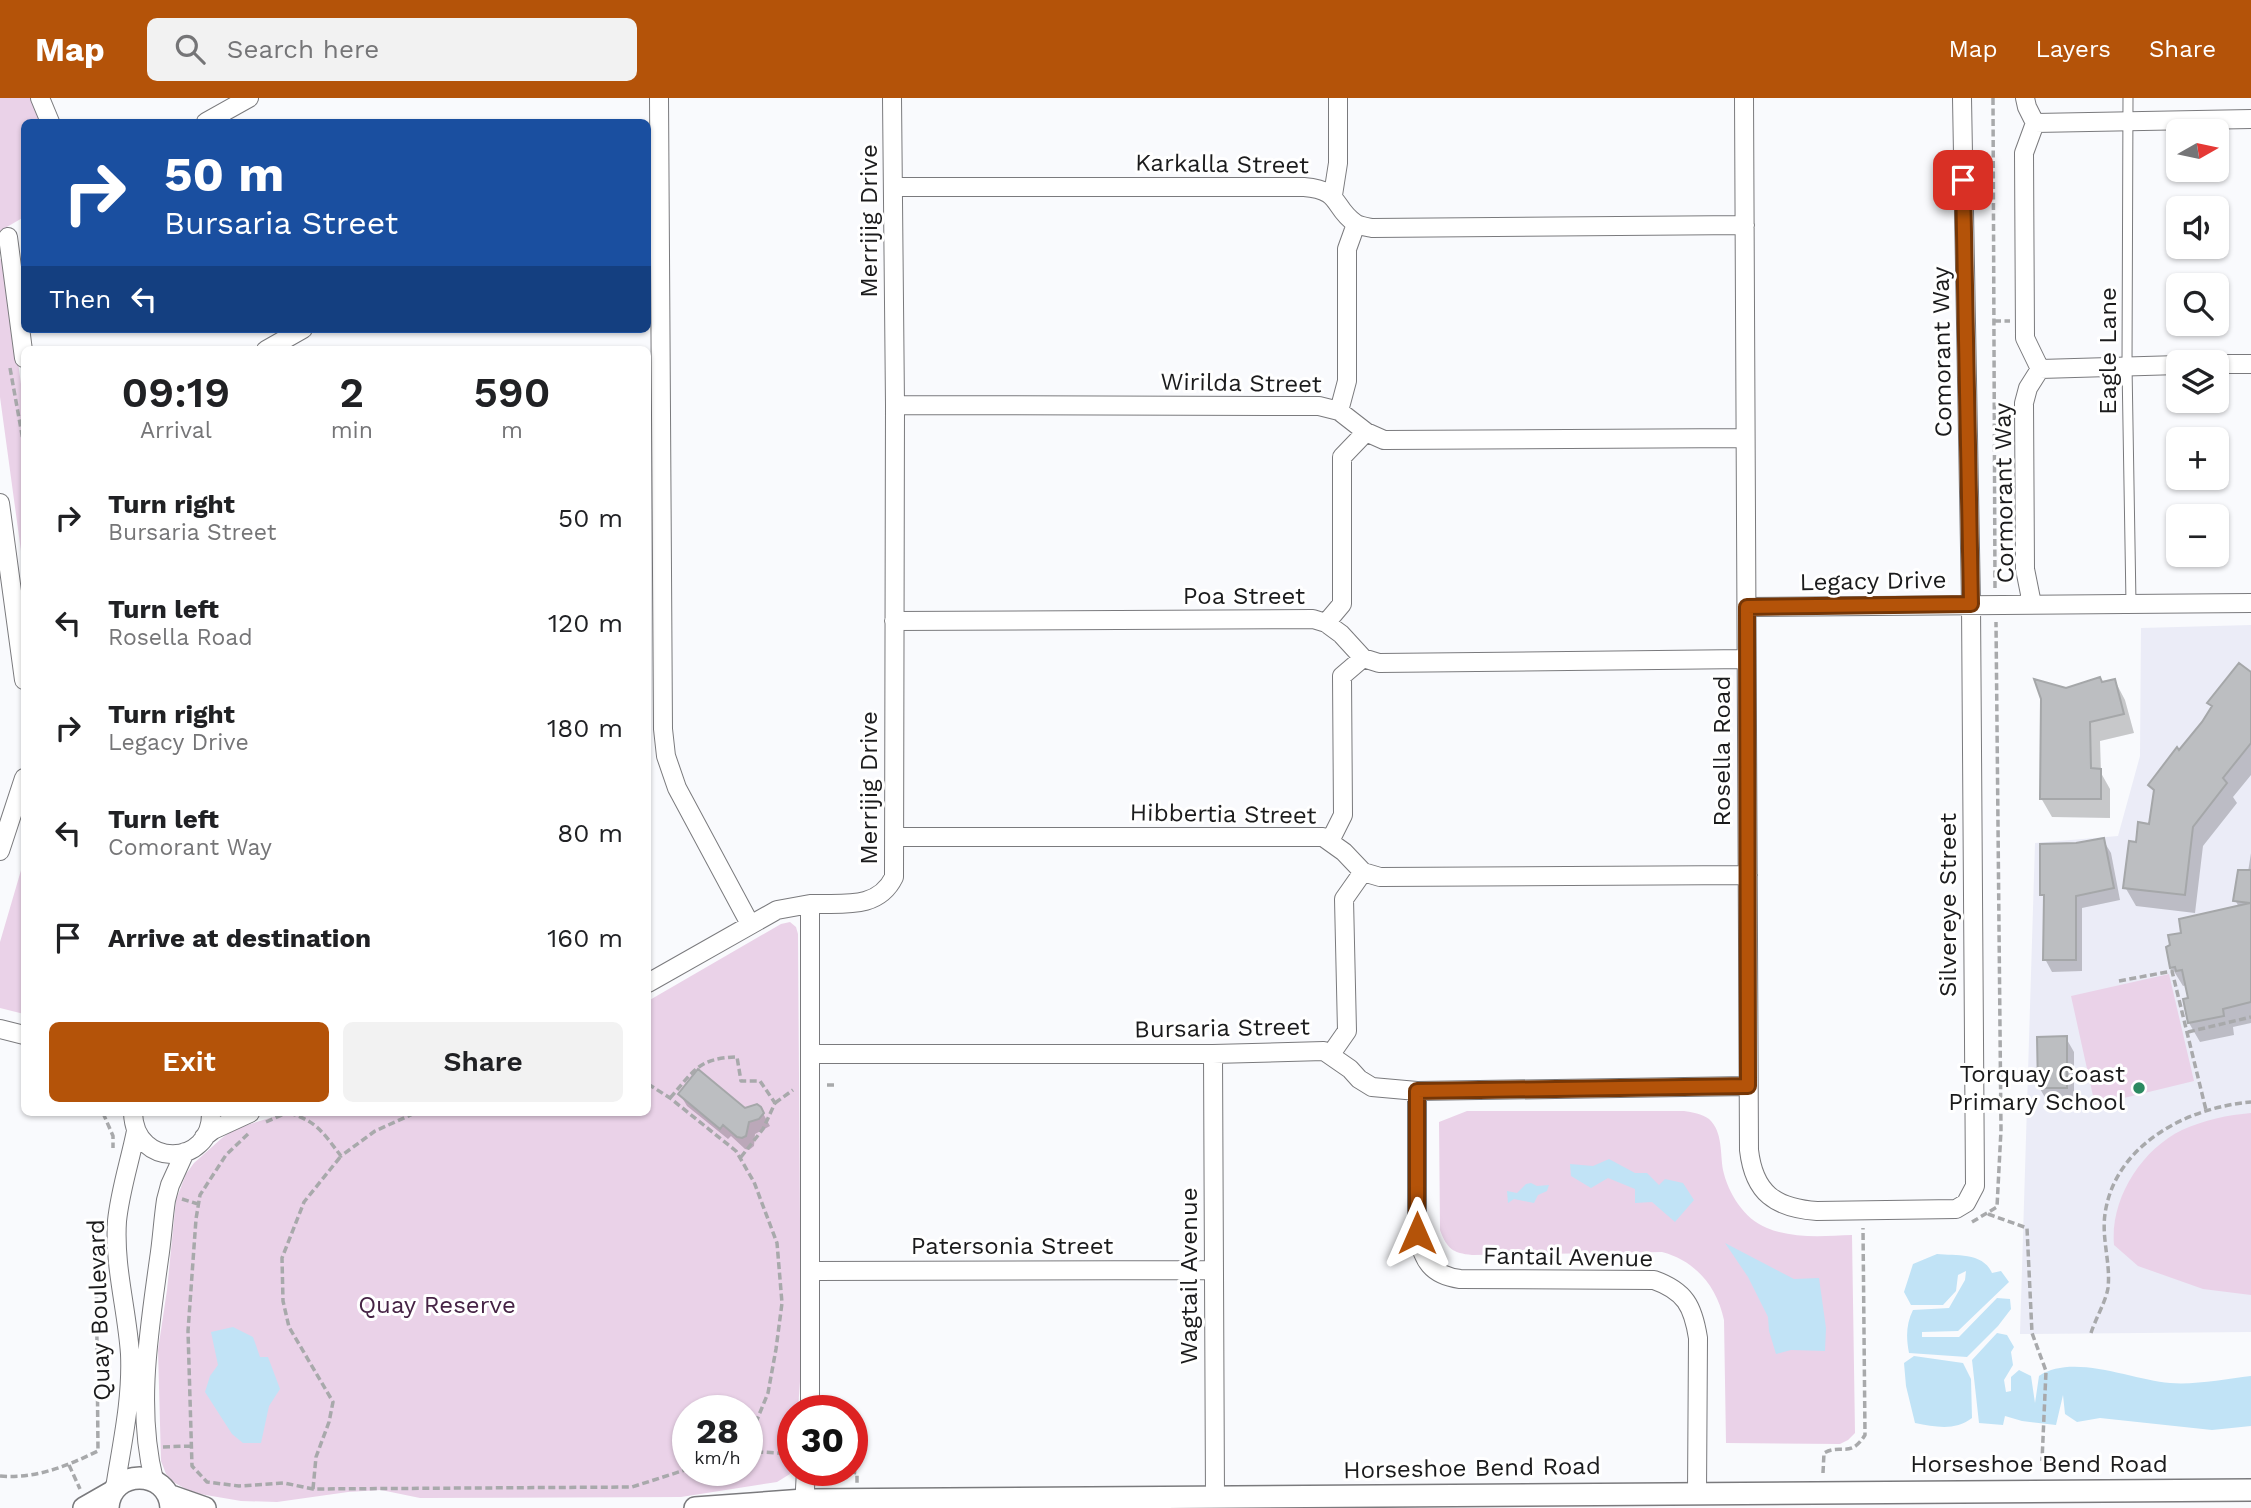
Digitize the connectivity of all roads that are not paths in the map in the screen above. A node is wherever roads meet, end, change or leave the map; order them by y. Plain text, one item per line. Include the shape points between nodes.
1 (40, 98) edge
2 (249, 98) edge
3 (659, 98) edge
4 (892, 98) edge
5 (1338, 98) edge
6 (1744, 98) edge
7 (1962, 98) edge
8 (2025, 98) edge
9 (2128, 98) edge
10 (49, 119) edge
11 (211, 119) edge
12 (2251, 119) edge
13 (2128, 121) junction
14 (2035, 123) junction
15 (654, 186) edge
16 (893, 187) junction
17 (1333, 195) junction
18 (1356, 224) junction
19 (1745, 225) junction
20 (21, 230) edge
21 (4, 240) edge
22 (296, 333) edge
23 (22, 346) edge
24 (273, 346) edge
25 (2229, 364) edge
26 (2251, 364) edge
27 (2166, 365) edge
28 (2127, 366) junction
29 (2040, 369) junction
30 (895, 405) junction
31 (1339, 411) junction
32 (654, 432) edge
33 (1366, 432) junction
34 (1744, 438) junction
35 (1, 514) edge
36 (2131, 603) junction
37 (2251, 603) edge
38 (1971, 604) junction
39 (2032, 604) junction
40 (1747, 607) junction
41 (894, 621) junction
42 (1326, 624) junction
43 (21, 658) edge
44 (1363, 658) junction
45 (1746, 659) junction
46 (21, 787) edge
47 (894, 837) junction
48 (1330, 841) junction
49 (0, 851) edge
50 (1363, 872) junction
51 (1748, 875) junction
52 (810, 904) junction
53 (750, 924) junction
54 (651, 981) edge
55 (0, 1029) edge
56 (21, 1034) edge
57 (810, 1054) junction
58 (1213, 1054) junction
59 (1331, 1055) junction
60 (1748, 1086) junction
61 (1417, 1091) junction
62 (211, 1116) edge
63 (255, 1119) edge
64 (132, 1120) edge
65 (204, 1138) junction
66 (185, 1152) junction
67 (1966, 1203) joint
68 (1213, 1270) junction
69 (812, 1271) junction
70 (810, 1395) edge
71 (805, 1486) edge
72 (2251, 1489) edge
73 (1697, 1492) junction
74 (164, 1494) edge
75 (1215, 1497) junction
76 (101, 1500) edge
77 (1658, 1500) edge
78 (1128, 1503) edge
79 (804, 1504) edge
80 (205, 1508) edge
81 (695, 1508) edge

1 - 10 street
2 - 11 street
3 - 15 street
4 - 16 street, Merrijig Drive
5 - 17 street
6 - 19 street, Rosella Road
7 - 38 street, Comorant Way
8 - 14 street
9 - 13 lane, Eagle Lane
12 - 13 street
13 - 14 street
13 - 28 lane, Eagle Lane
14 - 29 street via 2024,153 2025,330
15 - 32 street
16 - 17 street, Karkalla Street via 1304,187
16 - 30 street, Merrijig Drive
17 - 18 street, Karkalla Street
18 - 19 street via 1372,228
18 - 31 street via 1347,249 1347,381
19 - 34 street, Rosella Road
20 - 21 street
21 - 23 street
22 - 24 street
25 - 26 street
27 - 28 street
28 - 29 street
28 - 36 lane, Eagle Lane
29 - 39 street, Cormorant Way via 2024,403 2025,569
30 - 31 street, Wirilda Street via 1319,406
30 - 41 street, Merrijig Drive
31 - 33 street, Wirilda Street
32 - 53 street via 666,756 677,789
33 - 34 street, Wirilda Street via 1384,440
33 - 42 street via 1342,457 1342,604
34 - 40 street, Rosella Road
35 - 43 street
36 - 37 street, Legacy Drive
36 - 39 street, Legacy Drive
38 - 39 street, Legacy Drive
38 - 40 street, Legacy Drive
38 - 67 street, Silvereye Street via 1975,1186
40 - 45 street, Rosella Road
41 - 42 street, Poa Street via 1313,619
41 - 47 street, Merrijig Drive
42 - 44 street, Poa Street
44 - 45 street via 1379,663
44 - 48 street via 1342,676 1343,815
45 - 51 street, Rosella Road
46 - 49 street
47 - 48 street, Hibbertia Street via 1324,837
47 - 52 street, Merrijig Drive via 894,877 880,897
48 - 50 street, Hibbertia Street
50 - 51 street via 1380,877
50 - 59 street via 1344,899 1347,1031
51 - 60 street, Rosella Road
52 - 53 street via 786,906
52 - 57 street
53 - 54 street
55 - 56 street
57 - 58 street, Bursaria Street
57 - 69 street
58 - 59 street, Bursaria Street via 1324,1051
58 - 68 street, Wagtail Avenue
59 - 61 street, Bursaria Street via 1372,1087
60 - 61 street, Bursaria Street
60 - 67 street, Rosella Road via 1751,1170 1758,1185 1782,1204 1817,1212 1948,1209
61 - 73 street, Fantail Avenue via 1417,1233 1421,1252 1444,1277 1654,1280 1671,1286 1685,1300 1695,1318 1698,1338
62 - 65 street
63 - 65 street via 213,1130
64 - 66 street, Quay Boulevard via 151,1149 174,1155
64 - 76 street, Quay Boulevard via 117,1219 117,1267 130,1372 124,1434
65 - 66 street
66 - 74 street, Quay Boulevard via 166,1200 150,1321 145,1418 147,1442
68 - 69 street, Patersonia Street
68 - 75 street, Wagtail Avenue
69 - 70 street
71 - 79 street
72 - 73 street, Horseshoe Bend Road
73 - 77 street, Horseshoe Bend Road
74 - 76 street via 144,1477 133,1477
74 - 80 street
75 - 77 street, Horseshoe Bend Road
75 - 78 street, Horseshoe Bend Road
78 - 79 street, Horseshoe Bend Road
79 - 81 street, Horseshoe Bend Road

